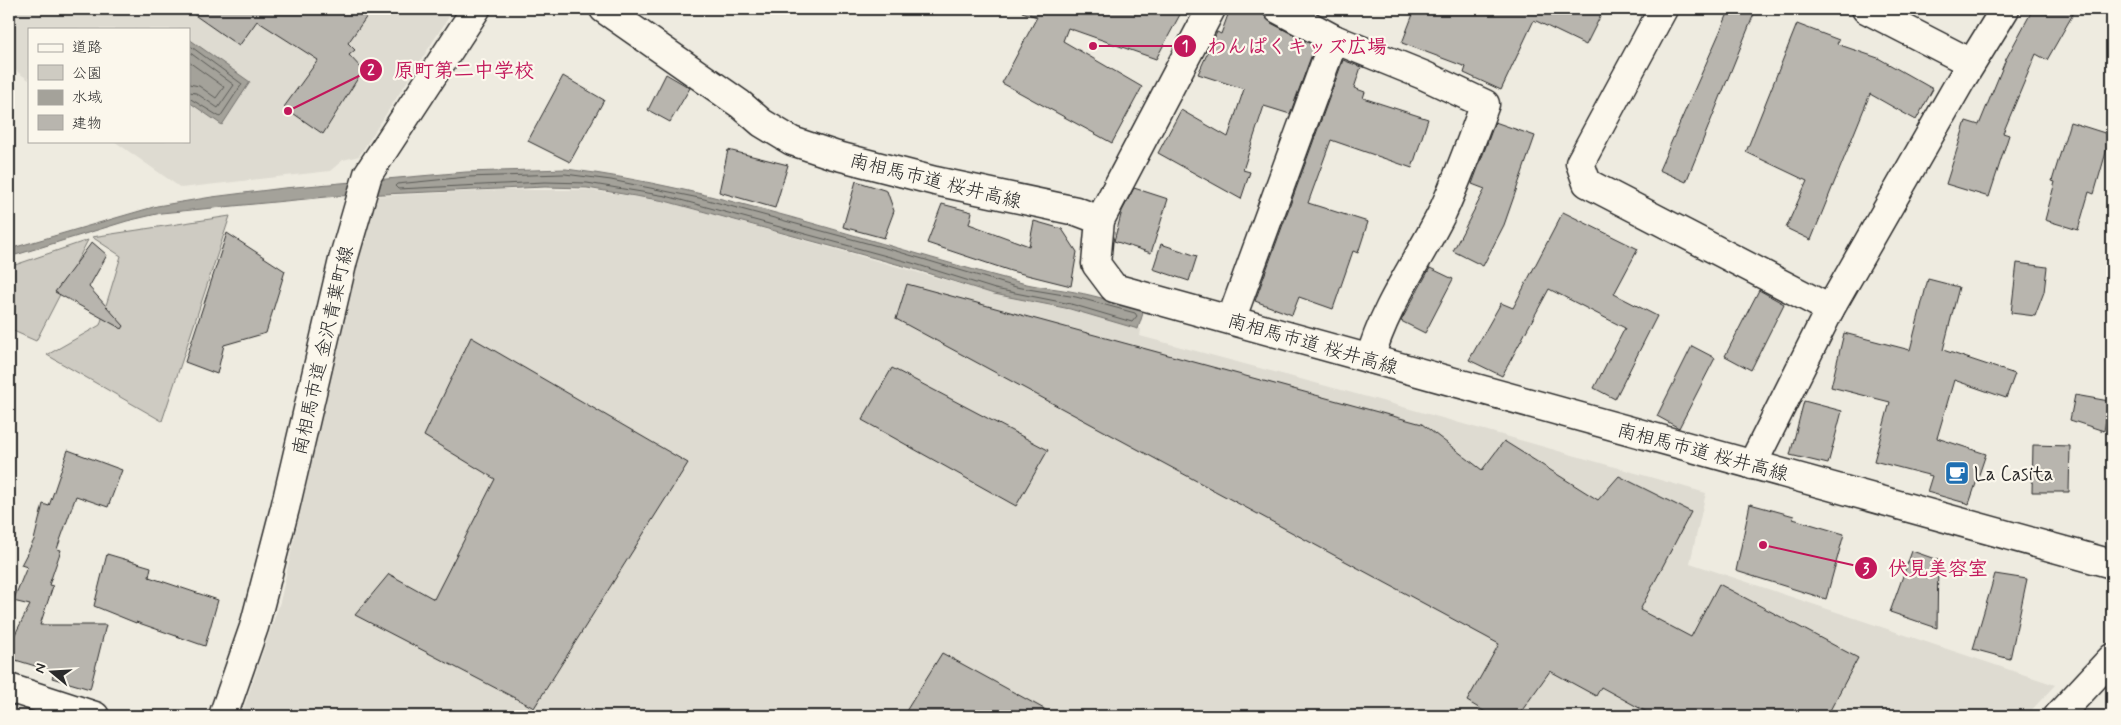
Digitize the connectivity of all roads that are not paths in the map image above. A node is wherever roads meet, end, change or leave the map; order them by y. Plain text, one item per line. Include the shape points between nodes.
1 (476, 9) edge
2 (604, 9) edge
3 (1211, 9) edge
4 (1278, 9) edge
5 (1663, 9) edge
6 (1866, 9) edge
7 (2005, 9) edge
8 (1334, 39) junction
9 (1971, 63) junction
10 (1100, 220) junction
11 (1830, 309) junction
12 (1231, 320) junction
13 (1370, 359) junction
14 (1752, 465) junction
15 (2112, 564) edge
16 (2112, 658) edge
17 (9, 688) edge
18 (95, 716) edge
19 (223, 716) edge
20 (2058, 716) edge

1 - 19 street, 南相馬市道 金沢青葉町線 via 368,174 357,205 254,627
2 - 10 street, 南相馬市道 桜井高線 via 740,104 762,123 792,141 935,181
3 - 10 street
4 - 8 street
5 - 11 street via 1580,164 1587,183
6 - 9 street
7 - 9 street
8 - 12 street
8 - 13 street via 1486,104 1441,214 1388,312
9 - 11 street
10 - 12 street, 南相馬市道 桜井高線 via 1096,264 1114,288
11 - 14 street
12 - 13 street, 南相馬市道 桜井高線
13 - 14 street, 南相馬市道 桜井高線
14 - 15 street, 南相馬市道 桜井高線
16 - 20 street
17 - 18 street

